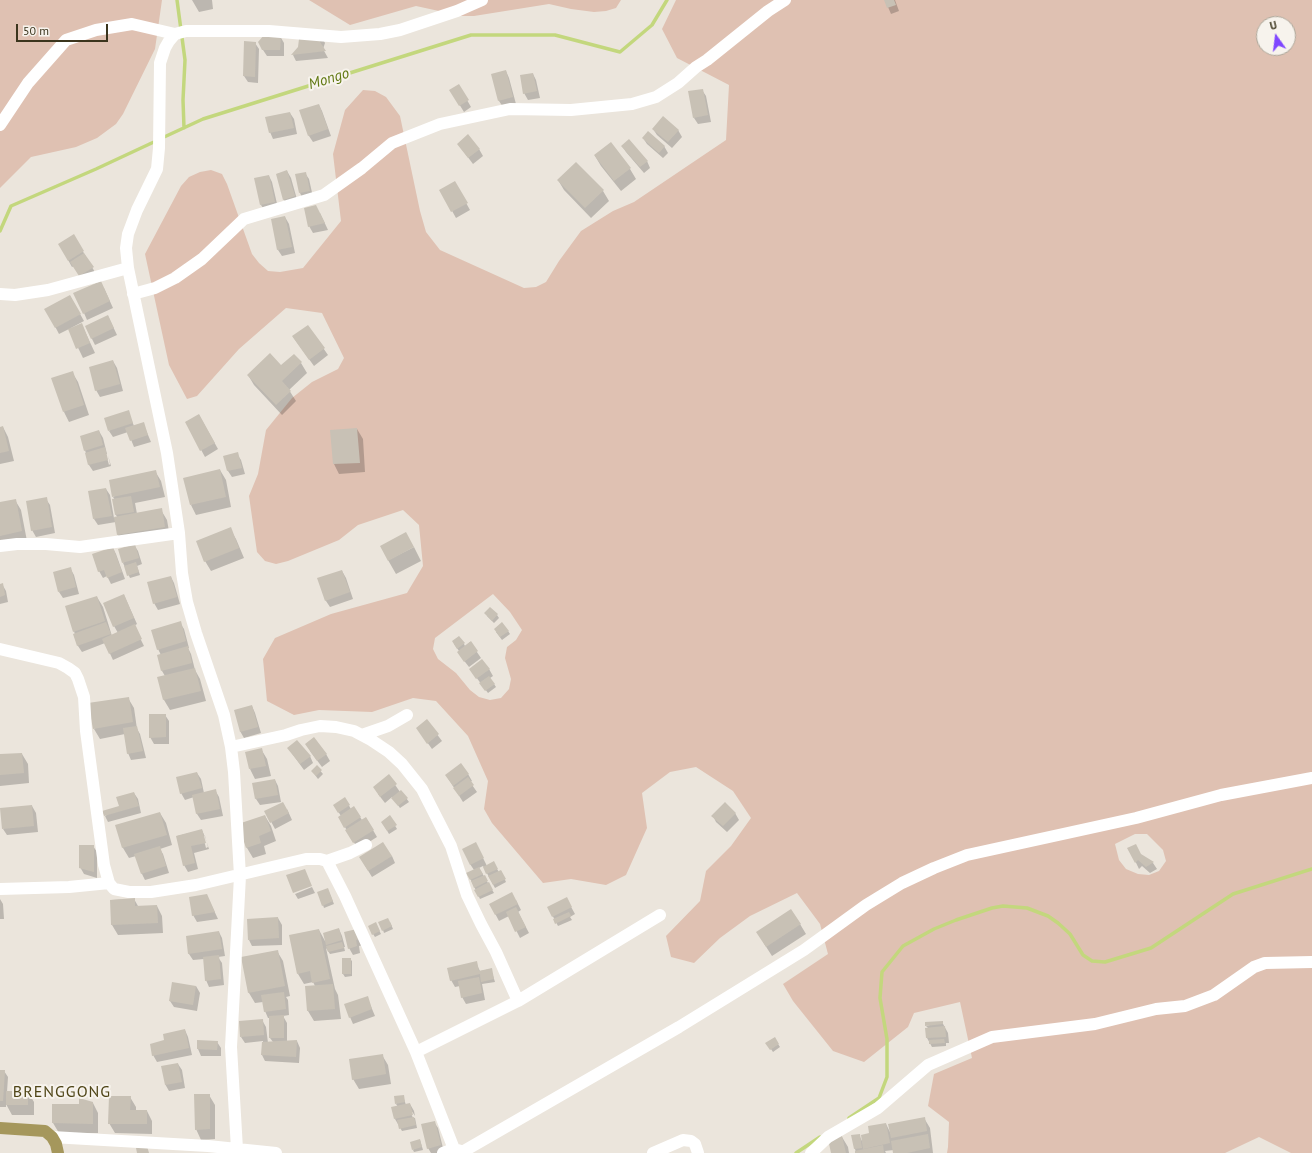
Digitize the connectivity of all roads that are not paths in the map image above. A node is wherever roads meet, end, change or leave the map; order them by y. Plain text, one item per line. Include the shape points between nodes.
1 (482, 0) edge
2 (785, 0) edge
3 (180, 33) junction
4 (0, 126) edge
5 (128, 268) junction
6 (0, 294) edge
7 (133, 294) junction
8 (179, 533) junction
9 (0, 546) edge
10 (0, 649) edge
11 (407, 715) dead end
12 (362, 735) junction
13 (232, 747) junction
14 (1312, 778) edge
15 (366, 845) dead end
16 (332, 859) junction
17 (240, 876) junction
18 (109, 883) junction
19 (0, 889) edge
20 (660, 915) dead end
21 (1312, 962) edge
22 (518, 1001) junction
23 (416, 1052) junction
24 (0, 1128) edge
25 (52, 1137) junction
26 (209, 1149) edge
27 (238, 1149) junction
28 (457, 1152) edge
29 (58, 1153) edge
30 (276, 1153) edge
31 (653, 1153) edge
32 (698, 1153) edge
33 (811, 1153) edge

1 - 3 street via 400,30 364,36 341,37 269,31
2 - 7 street via 696,66 678,83 656,97 632,104 571,110 510,109 440,124 392,143 324,195 244,219 202,259 175,278 155,288
3 - 4 street via 132,24 96,30 66,40 28,83
3 - 5 street via 169,41 160,63 157,169 128,234
5 - 6 street via 48,290 15,295
5 - 7 street
7 - 8 street via 167,453
8 - 9 street via 80,547 39,544
8 - 13 street via 187,602
10 - 18 street via 59,663 74,673 83,693 104,866
11 - 12 street via 388,726
12 - 13 street via 336,727 320,726
12 - 22 street via 389,752 422,789 451,846 467,895
13 - 17 street
14 - 28 street via 1221,795 1136,818 968,855 934,868 902,883 866,905 804,950 679,1027
15 - 16 street
16 - 17 street via 306,860
16 - 23 street via 330,865
17 - 18 street via 151,892 128,892 114,889
17 - 27 street via 231,1047
18 - 19 street
20 - 22 street
21 - 33 street via 1265,963 1254,967 1214,995 1185,1006 1156,1009 1095,1024 992,1037 928,1065 878,1108 828,1137
22 - 23 street
23 - 28 street
24 - 25 main road via 45,1131
25 - 26 street
25 - 29 main road
26 - 27 street
27 - 30 street
31 - 32 street via 683,1140 695,1144

